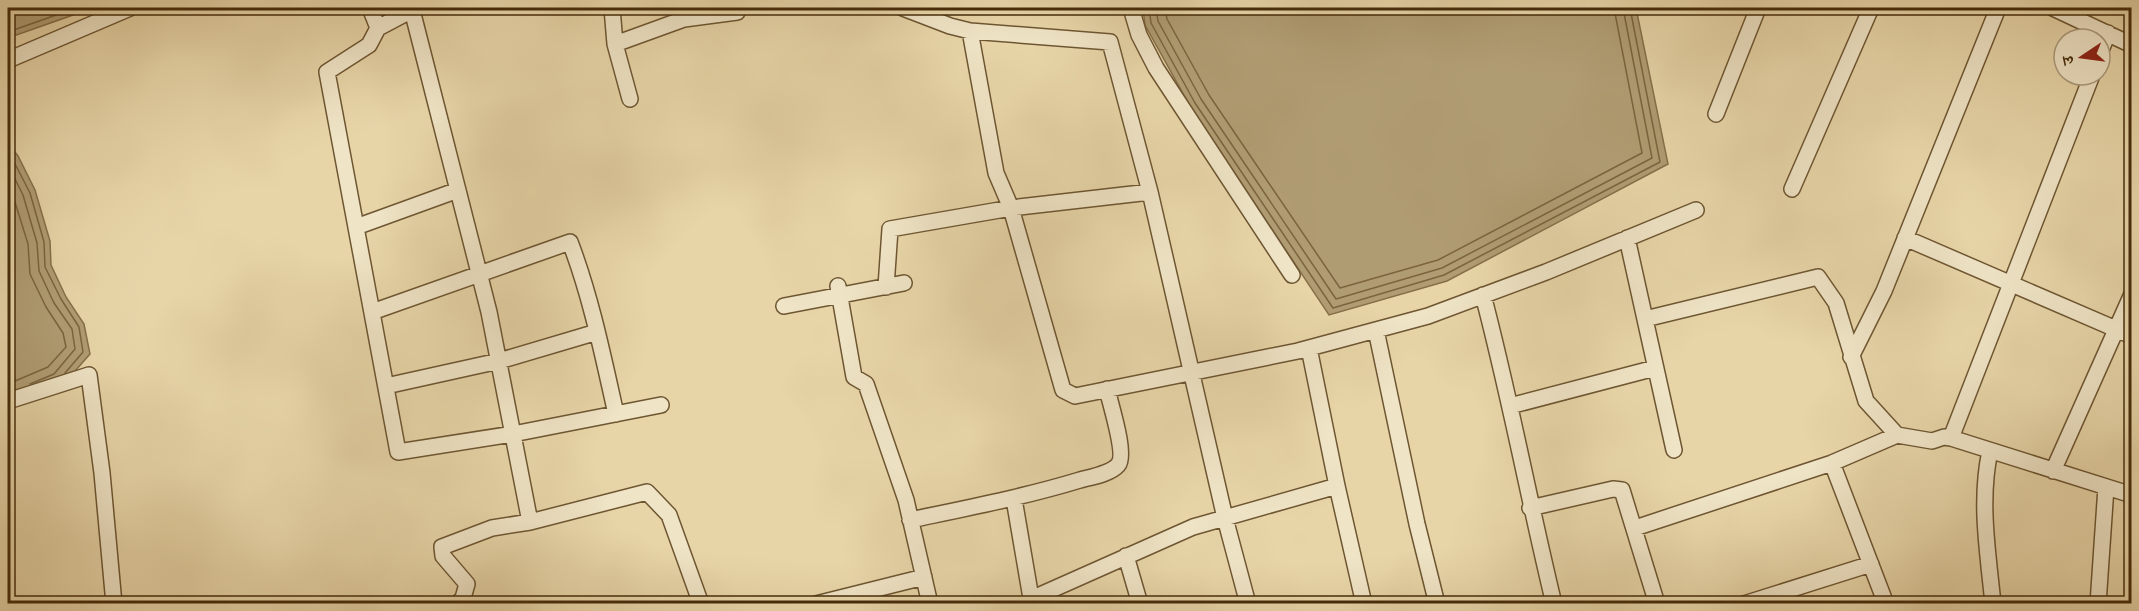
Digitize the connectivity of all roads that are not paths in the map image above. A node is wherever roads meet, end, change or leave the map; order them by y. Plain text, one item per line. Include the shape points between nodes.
1 (130, 8) edge
2 (370, 8) edge
3 (612, 8) edge
4 (738, 8) edge
5 (903, 8) edge
6 (1131, 8) edge
7 (1758, 8) edge
8 (1871, 8) edge
9 (1998, 8) edge
10 (2054, 8) edge
11 (2095, 27) edge
12 (378, 28) junction
13 (970, 31) junction
14 (2112, 35) edge
15 (615, 45) junction
16 (2132, 45) edge
17 (8, 60) edge
18 (2087, 87) edge
19 (630, 99) dead end
20 (1716, 114) dead end
21 (1792, 189) dead end
22 (458, 190) junction
23 (1150, 192) junction
24 (1011, 208) junction
25 (1696, 210) dead end
26 (356, 227) junction
27 (1627, 238) junction
28 (1905, 238) junction
29 (479, 273) junction
30 (1292, 275) dead end
31 (904, 283) dead end
32 (2011, 283) junction
33 (886, 287) junction
34 (839, 291) junction
35 (2132, 294) edge
36 (1483, 295) junction
37 (784, 306) dead end
38 (372, 312) junction
39 (1645, 319) junction
40 (1376, 330) junction
41 (597, 332) junction
42 (2124, 333) edge
43 (1309, 348) junction
44 (1851, 357) junction
45 (498, 361) junction
46 (1655, 368) junction
47 (1192, 372) junction
48 (386, 386) junction
49 (1107, 389) junction
50 (8, 401) edge
51 (661, 405) dead end
52 (1510, 406) junction
53 (616, 414) junction
54 (513, 434) junction
55 (1897, 435) junction
56 (1951, 438) junction
57 (1674, 450) dead end
58 (1990, 451) junction
59 (1832, 463) junction
60 (2053, 471) junction
61 (1337, 486) junction
62 (2106, 487) junction
63 (2132, 495) edge
64 (1014, 499) junction
65 (1530, 508) junction
66 (1225, 518) junction
67 (910, 520) junction
68 (530, 522) junction
69 (1635, 528) junction
70 (1126, 556) junction
71 (1871, 564) junction
72 (924, 577) junction
73 (1031, 601) edge
74 (114, 603) edge
75 (457, 603) edge
76 (701, 603) edge
77 (816, 603) edge
78 (930, 603) edge
79 (1140, 603) edge
80 (1248, 603) edge
81 (1364, 603) edge
82 (1437, 603) edge
83 (1554, 603) edge
84 (1657, 603) edge
85 (1744, 603) edge
86 (1886, 603) edge
87 (1993, 603) edge
88 (2098, 603) edge

1 - 17 street
2 - 12 street
3 - 15 street
4 - 15 street via 737,12 684,19
5 - 13 street
6 - 30 street via 1156,68
7 - 20 street
8 - 21 street
9 - 28 street
10 - 11 street
12 - 22 street via 411,10
12 - 26 street via 369,45 327,72
13 - 23 street via 1110,42
13 - 24 street via 996,173
14 - 16 street
15 - 19 street
18 - 32 street
22 - 26 street
22 - 29 street
23 - 24 street
23 - 47 street
24 - 33 street via 890,229
24 - 49 street via 1063,390 1075,396
25 - 27 street
26 - 38 street
27 - 36 street
27 - 39 street
28 - 32 street
28 - 44 street
29 - 38 street
29 - 41 street via 570,242
29 - 45 street
31 - 33 street
32 - 42 street
32 - 56 street
33 - 34 street
34 - 37 street
34 - 67 street via 854,376 866,384
35 - 42 street
36 - 40 street
36 - 52 street
38 - 48 street
39 - 44 street via 1818,277 1836,303
39 - 46 street
40 - 43 street
40 - 82 street
41 - 45 street
41 - 53 street
42 - 60 street
43 - 47 street
43 - 61 street
44 - 55 street via 1866,400
45 - 48 street
45 - 54 street
46 - 52 street
46 - 57 street
47 - 49 street
47 - 66 street
48 - 54 street via 398,452
49 - 64 street via 1120,447 1118,466
50 - 74 street via 89,375
51 - 53 street
52 - 65 street
53 - 54 street
54 - 68 street
55 - 56 street via 1932,441
55 - 59 street
56 - 58 street
58 - 60 street
58 - 87 street via 1985,475 1986,536
59 - 69 street
59 - 71 street
60 - 62 street
61 - 66 street
61 - 81 street
62 - 63 street
62 - 88 street
64 - 67 street
64 - 73 street
65 - 69 street via 1622,490
65 - 83 street
66 - 70 street via 1193,527
66 - 80 street
67 - 72 street
68 - 75 street via 492,528 442,548 443,556 467,584 464,598
68 - 76 street via 647,492 669,515
69 - 84 street
70 - 73 street
70 - 79 street
71 - 85 street
71 - 86 street
72 - 77 street
72 - 78 street

